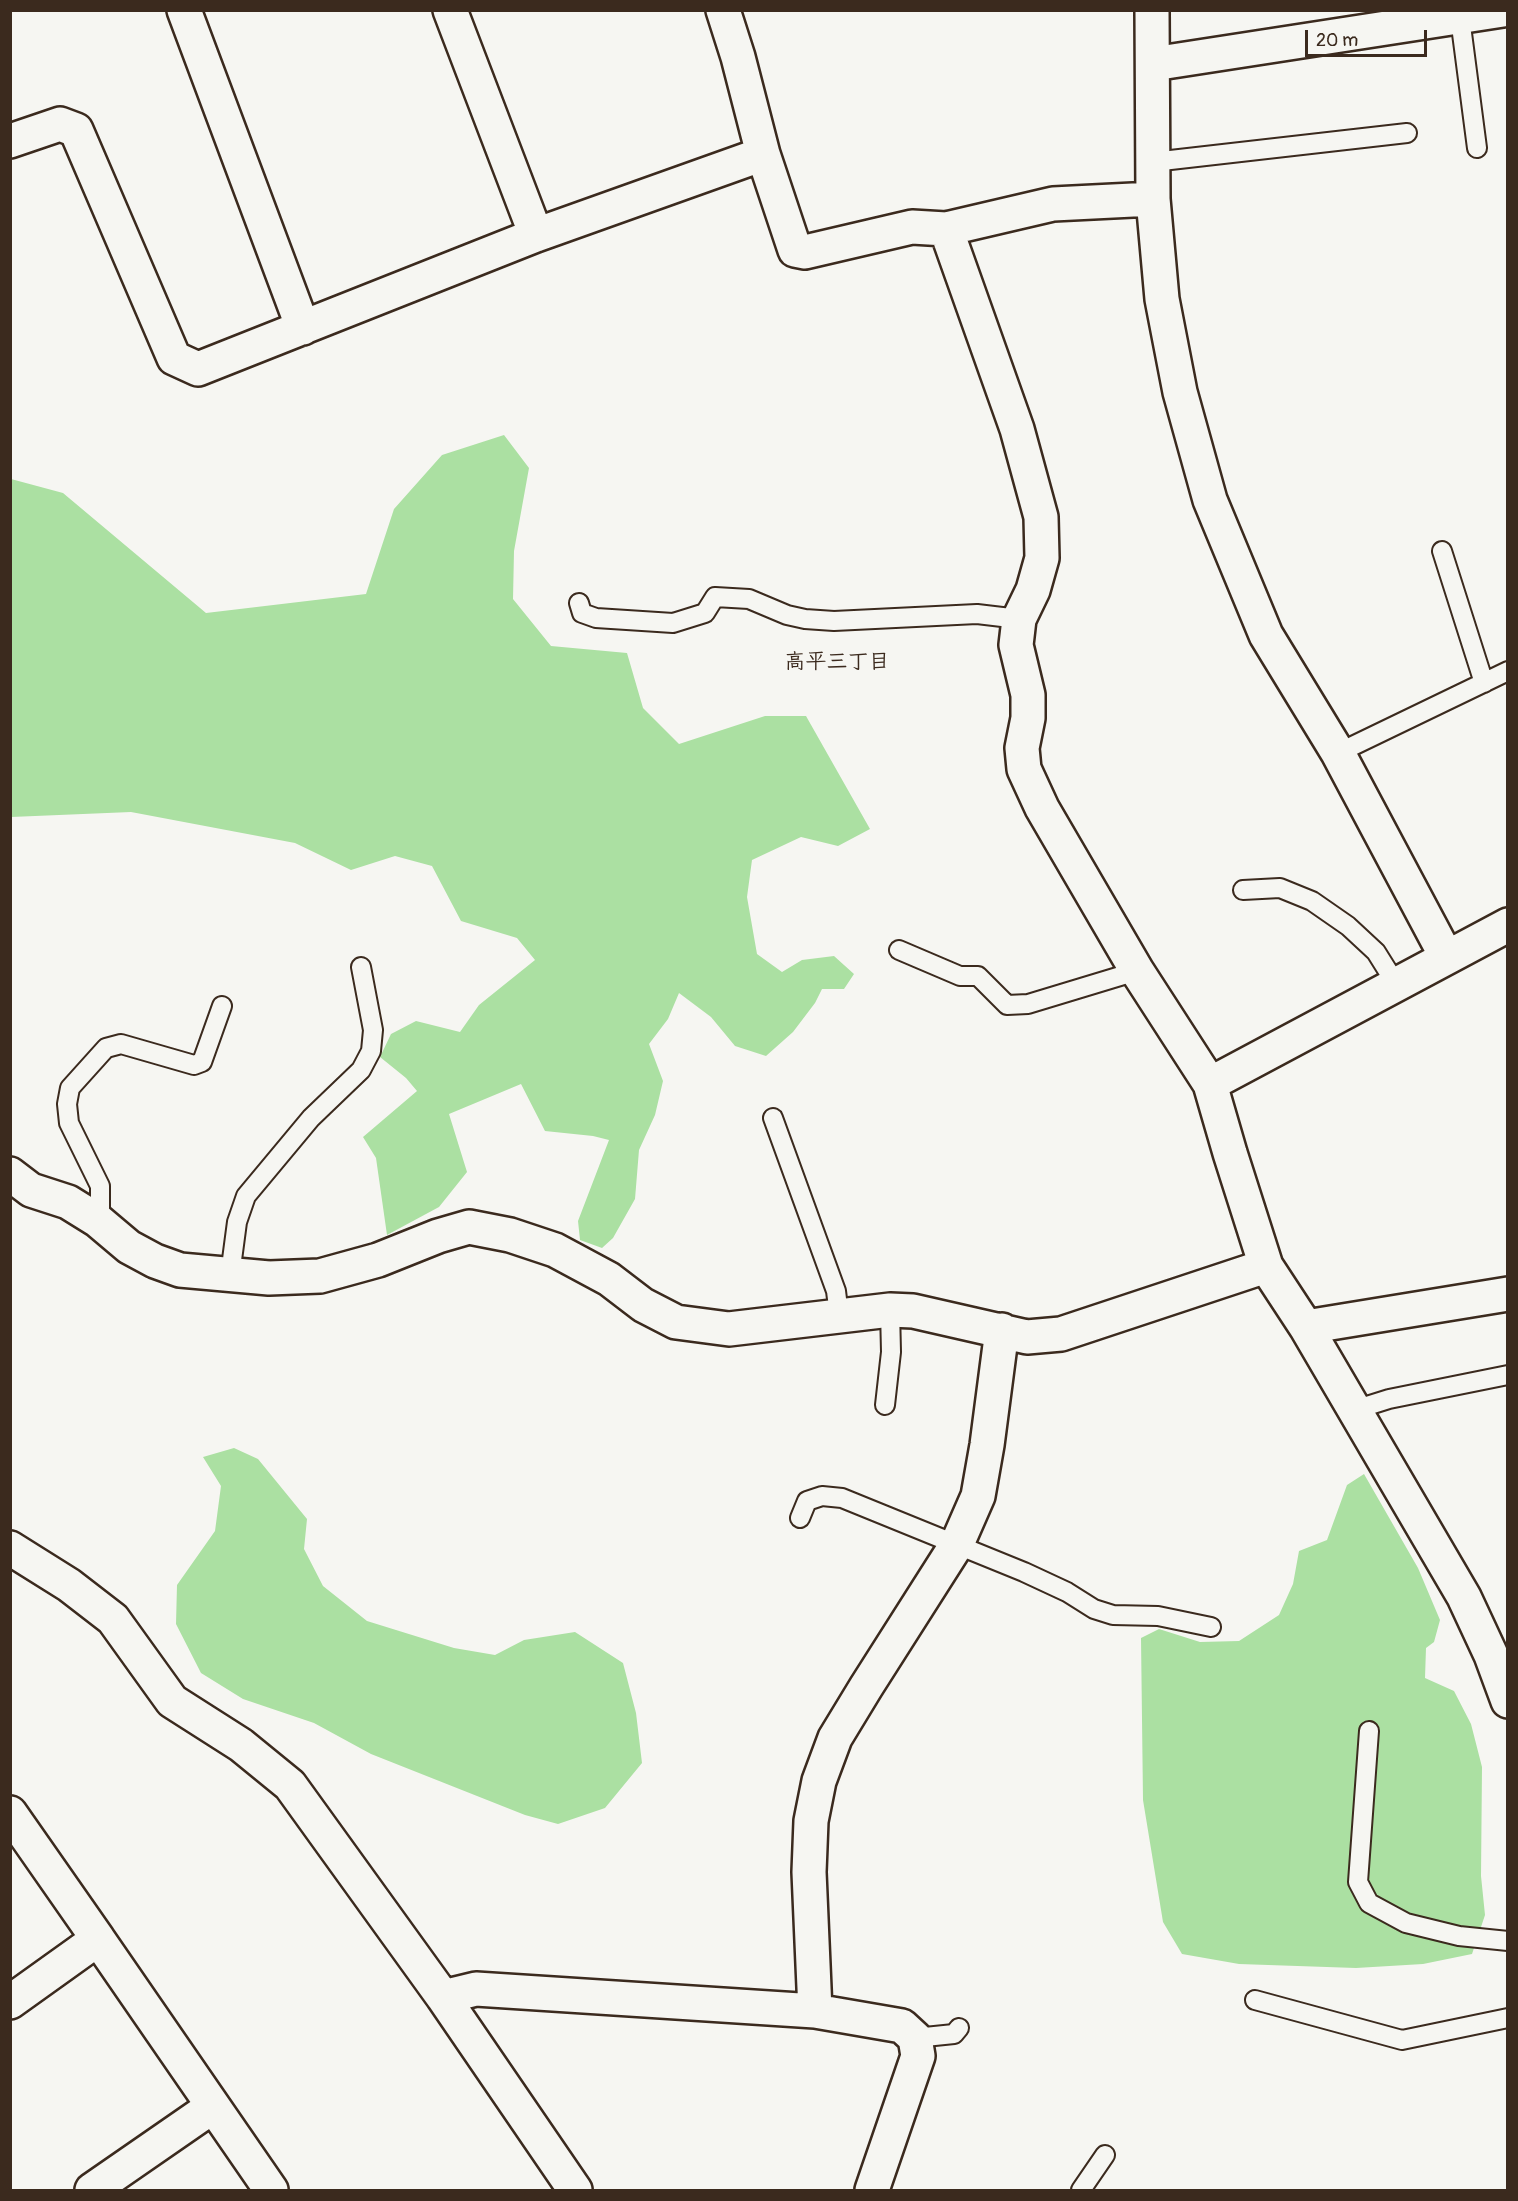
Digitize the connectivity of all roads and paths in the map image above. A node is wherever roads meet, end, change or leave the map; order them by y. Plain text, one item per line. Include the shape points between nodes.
1 (184, 10) edge
2 (450, 10) edge
3 (723, 10) edge
4 (1152, 10) edge
5 (1503, 10) edge
6 (1460, 18) junction
7 (1153, 64) junction
8 (1407, 133) dead end
9 (10, 141) edge
10 (1477, 148) dead end
11 (763, 154) junction
12 (1153, 162) junction
13 (1153, 199) junction
14 (946, 229) junction
15 (536, 235) junction
16 (303, 328) junction
17 (1442, 551) dead end
18 (579, 603) dead end
19 (1019, 620) junction
20 (1508, 671) edge
21 (1484, 683) junction
22 (1338, 753) junction
23 (1243, 890) dead end
24 (1508, 924) edge
25 (899, 950) dead end
26 (1446, 956) junction
27 (361, 967) dead end
28 (1137, 971) junction
29 (1396, 984) junction
30 (222, 1006) dead end
31 (1210, 1084) junction
32 (773, 1118) dead end
33 (10, 1174) edge
34 (97, 1220) junction
35 (1266, 1266) junction
36 (230, 1275) junction
37 (1508, 1294) edge
38 (890, 1310) junction
39 (839, 1316) junction
40 (1306, 1327) junction
41 (1002, 1330) junction
42 (1508, 1375) edge
43 (885, 1405) dead end
44 (1354, 1410) junction
45 (800, 1518) dead end
46 (957, 1544) junction
47 (10, 1548) edge
48 (1211, 1628) dead end
49 (1508, 1701) edge
50 (1369, 1731) dead end
51 (10, 1813) edge
52 (98, 1940) junction
53 (1508, 1941) edge
54 (443, 1997) junction
55 (1255, 2000) dead end
56 (10, 2002) edge
57 (815, 2011) junction
58 (1508, 2018) edge
59 (959, 2028) dead end
60 (915, 2038) junction
61 (212, 2107) junction
62 (1105, 2155) dead end
63 (92, 2190) edge
64 (271, 2190) edge
65 (574, 2190) edge
66 (872, 2190) edge
67 (1081, 2190) edge

1 - 16 street
2 - 15 street
3 - 11 street
4 - 7 street
5 - 6 street
6 - 7 street
6 - 10 lane
7 - 12 street
8 - 12 lane
9 - 16 street via 60,124 76,130 174,358 198,369
11 - 14 street via 795,250 805,252 912,227
11 - 15 street
12 - 13 street
13 - 14 street via 1053,204
13 - 22 street via 1162,299 1180,392 1210,500 1266,635
14 - 19 street via 1017,429 1041,517 1042,558
15 - 16 street
17 - 21 lane
18 - 19 lane via 582,613 596,618 673,623 705,613 716,597 749,599 805,620 977,614
19 - 28 street via 1016,645 1028,695 1022,748 1024,769 1042,808
20 - 21 lane
21 - 22 lane
22 - 26 street
23 - 29 lane via 1280,888 1311,901 1348,926 1376,952
24 - 26 street
25 - 28 lane via 960,976 978,976 1007,1005 1028,1004
26 - 29 street
27 - 36 lane via 373,1030 371,1050 361,1070 311,1118 246,1196 237,1222
28 - 31 street
29 - 31 street
30 - 34 lane via 202,1062 194,1065 121,1044 106,1048 70,1088 69,1123 100,1186
31 - 35 street
32 - 39 lane via 836,1291
33 - 34 street via 31,1190 68,1202
34 - 36 street via 129,1247 155,1261 180,1270
35 - 40 street
35 - 41 street via 1061,1334 1027,1337
36 - 39 street via 320,1276 469,1227 555,1250 676,1322 729,1329
37 - 40 street
38 - 39 street
38 - 41 street via 913,1311
38 - 43 lane via 891,1352
40 - 44 street
41 - 46 street via 978,1496
42 - 44 lane
44 - 49 street via 1464,1597
45 - 46 lane via 807,1501 822,1496 842,1498
46 - 48 lane via 1024,1572 1094,1609 1113,1615 1158,1616
46 - 57 street via 835,1738 819,1781 811,1821 809,1872
47 - 54 street via 69,1585 113,1619 172,1701 242,1745 290,1785
50 - 53 lane via 1358,1882 1369,1903 1406,1923 1459,1936
51 - 52 street
52 - 56 street
52 - 61 street
54 - 57 street via 476,1989
54 - 65 street
55 - 58 lane via 1402,2040
57 - 60 street via 902,2026
59 - 60 lane via 954,2034
60 - 66 street via 918,2056
61 - 63 street
61 - 64 street
62 - 67 lane

